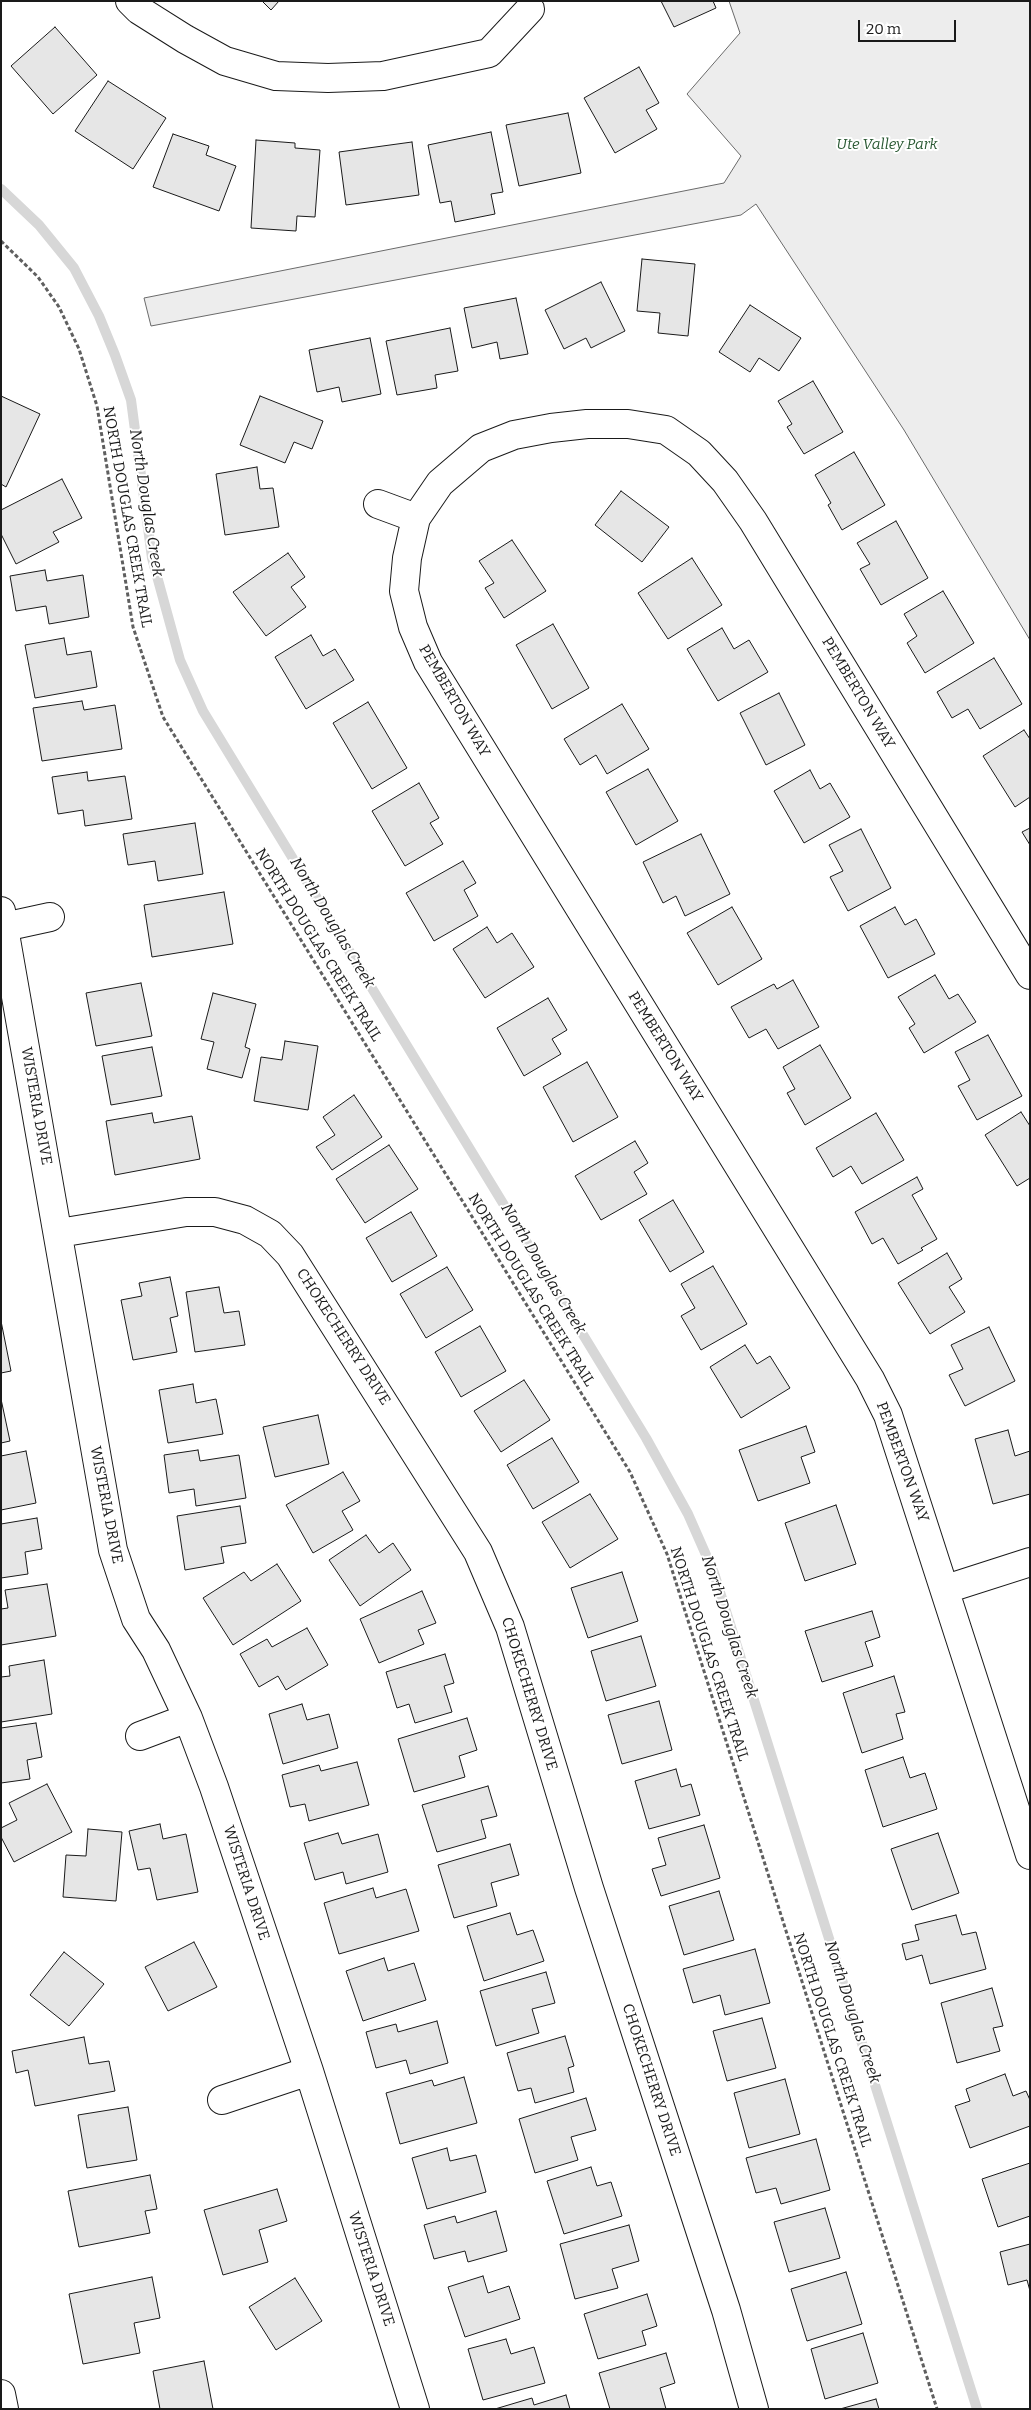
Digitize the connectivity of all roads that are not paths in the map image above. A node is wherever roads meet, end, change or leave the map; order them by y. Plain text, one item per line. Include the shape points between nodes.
1 (130, 1) edge
2 (530, 9) dead end
3 (378, 504) dead end
4 (416, 518) junction
5 (50, 918) dead end
6 (3, 919) edge
7 (1030, 975) edge
8 (59, 1233) junction
9 (1030, 1562) edge
10 (946, 1590) junction
11 (188, 1718) junction
12 (140, 1736) dead end
13 (1030, 1855) edge
14 (309, 2071) junction
15 (222, 2100) dead end
16 (1, 2394) edge
17 (4, 2409) edge
18 (415, 2409) edge
19 (754, 2409) edge

1 - 2 street via 185,40 225,61 276,76 328,78 383,76 489,53
3 - 4 street
4 - 7 street, PEMBERTON WAY via 440,484 480,448 514,435 587,424 671,422 725,481 753,521
4 - 10 street, PEMBERTON WAY via 404,591 413,627 428,662 870,1379 888,1414
5 - 6 street
6 - 8 street, WISTERIA DRIVE
8 - 11 street, WISTERIA DRIVE via 113,1550 136,1619 156,1650
8 - 19 street, CHOKECHERRY DRIVE via 186,1212 215,1212 245,1220 270,1234 290,1254 478,1552 510,1628 589,1888 726,2310
9 - 10 street
10 - 13 street, PEMBERTON WAY
11 - 12 street
11 - 14 street, WISTERIA DRIVE
14 - 15 street
14 - 18 street, WISTERIA DRIVE
16 - 17 street

